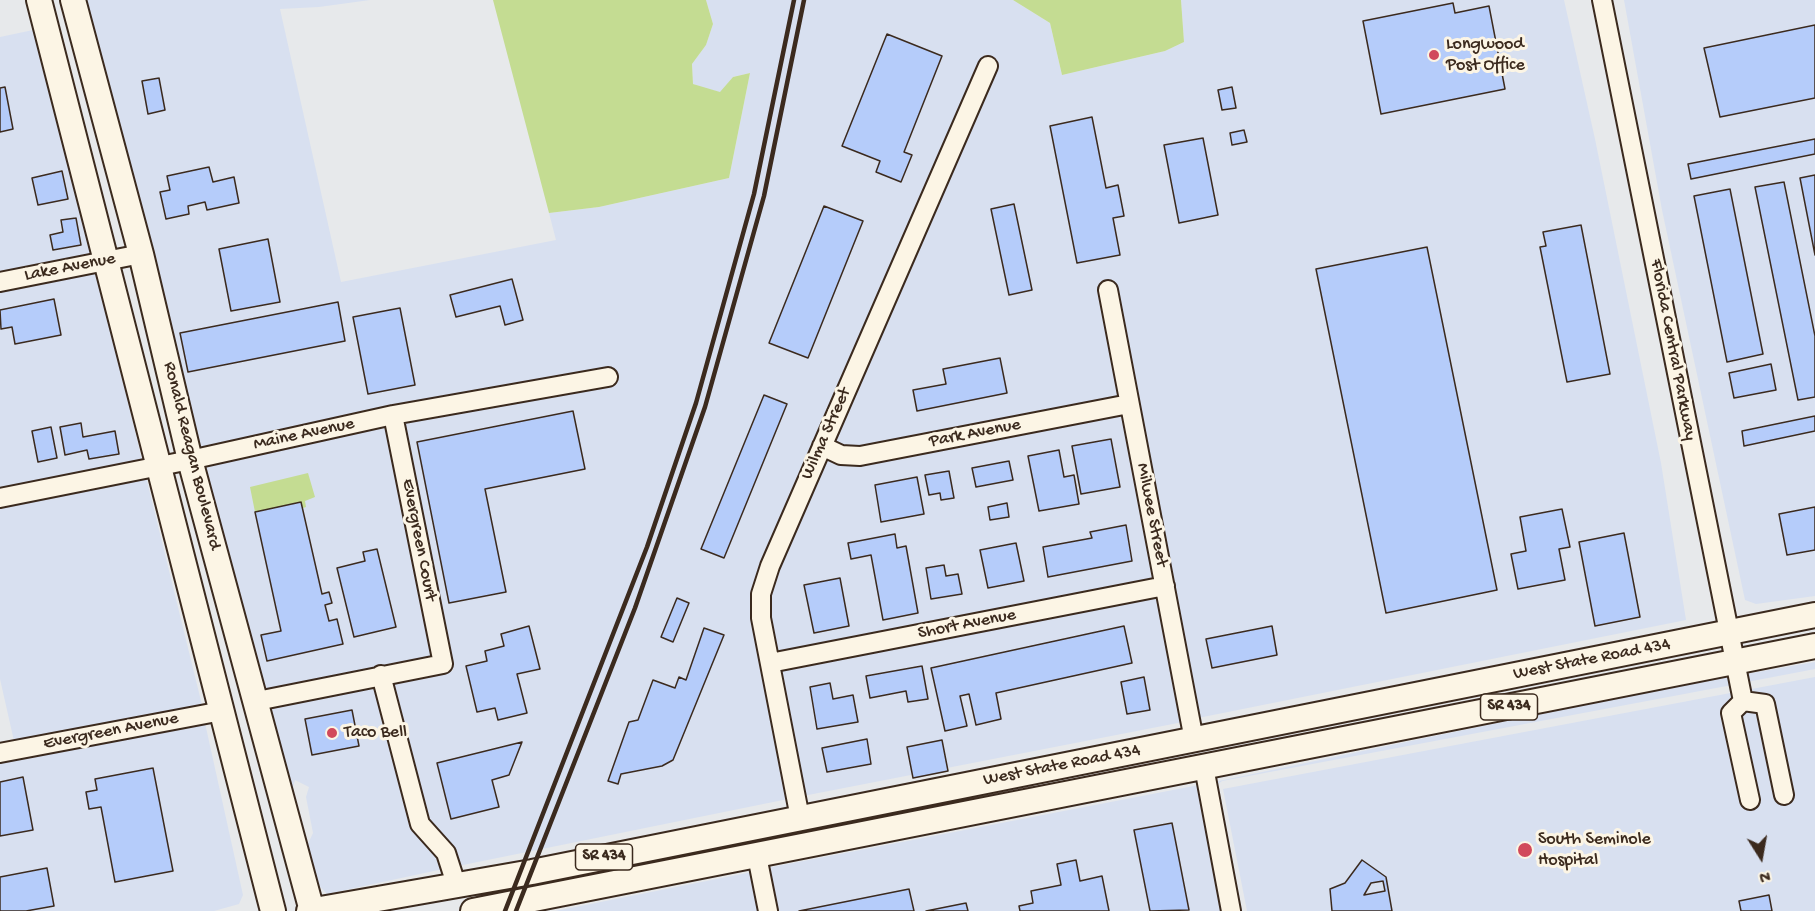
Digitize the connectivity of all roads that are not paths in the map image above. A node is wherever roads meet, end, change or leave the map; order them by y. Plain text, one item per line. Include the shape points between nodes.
1 (39, 0) edge
2 (73, 0) edge
3 (1602, 0) edge
4 (988, 66) dead end
5 (141, 254) junction
6 (108, 260) junction
7 (0, 282) edge
8 (1108, 290) dead end
9 (608, 377) dead end
10 (1129, 404) junction
11 (393, 415) junction
12 (822, 446) junction
13 (190, 460) junction
14 (160, 466) junction
15 (0, 498) edge
16 (1165, 586) junction
17 (1815, 615) edge
18 (1729, 632) junction
19 (1815, 646) edge
20 (1735, 662) junction
21 (770, 663) junction
22 (381, 675) junction
23 (1743, 700) junction
24 (257, 701) junction
25 (222, 711) junction
26 (1241, 730) junction
27 (1194, 740) junction
28 (0, 753) edge
29 (1204, 767) junction
30 (1150, 778) junction
31 (300, 792) dead end
32 (1784, 795) dead end
33 (1750, 800) dead end
34 (800, 818) junction
35 (296, 850) junction
36 (757, 856) junction
37 (456, 884) junction
38 (273, 911) edge
39 (311, 911) edge
40 (473, 911) edge
41 (768, 911) edge
42 (1232, 911) edge

1 - 6 main road, Ronald Reagan Boulevard
2 - 5 main road, Ronald Reagan Boulevard
3 - 18 street, Florida Central Parkway
4 - 12 street, Wilma Street
5 - 6 street, Lake Avenue
5 - 13 main road, Ronald Reagan Boulevard
6 - 7 street, Lake Avenue
6 - 14 main road, Ronald Reagan Boulevard
8 - 10 street, Milwee Street
9 - 11 street, Maine Avenue
10 - 12 street, Park Avenue via 861,456 841,455
10 - 16 street, Milwee Street
11 - 13 street, Maine Avenue
11 - 22 street, Evergreen Court via 444,664
12 - 21 street, Wilma Street via 761,594 761,618
13 - 14 street, Maine Avenue
13 - 24 main road, Ronald Reagan Boulevard
14 - 15 street, Maine Avenue
14 - 25 main road, Ronald Reagan Boulevard
16 - 21 street, Short Avenue
16 - 27 street, Milwee Street
17 - 18 main road, West State Road 434 / SR 434
18 - 20 street, Florida Central Parkway
18 - 26 main road, West State Road 434 / SR 434
19 - 20 main road, West State Road 434 / SR 434
20 - 23 street, Florida Central Parkway
20 - 29 main road, West State Road 434 / SR 434
21 - 34 street, Wilma Street
22 - 24 street
22 - 37 street via 420,824 446,853
23 - 32 street via 1765,704
23 - 33 street via 1731,713
24 - 35 main road, Ronald Reagan Boulevard
25 - 28 street, Evergreen Avenue
25 - 38 main road, Ronald Reagan Boulevard
26 - 27 main road, West State Road 434 / SR 434
26 - 29 main road via 1216,747
27 - 30 main road
27 - 34 main road, West State Road 434 / SR 434
29 - 30 main road, West State Road 434 / SR 434
29 - 42 street
30 - 36 main road, West State Road 434 / SR 434
31 - 35 main road via 305,833
34 - 37 main road, West State Road 434 / SR 434
35 - 39 main road, Ronald Reagan Boulevard
36 - 40 main road, West State Road 434 / SR 434
36 - 41 street
37 - 39 main road, West State Road 434 / SR 434

